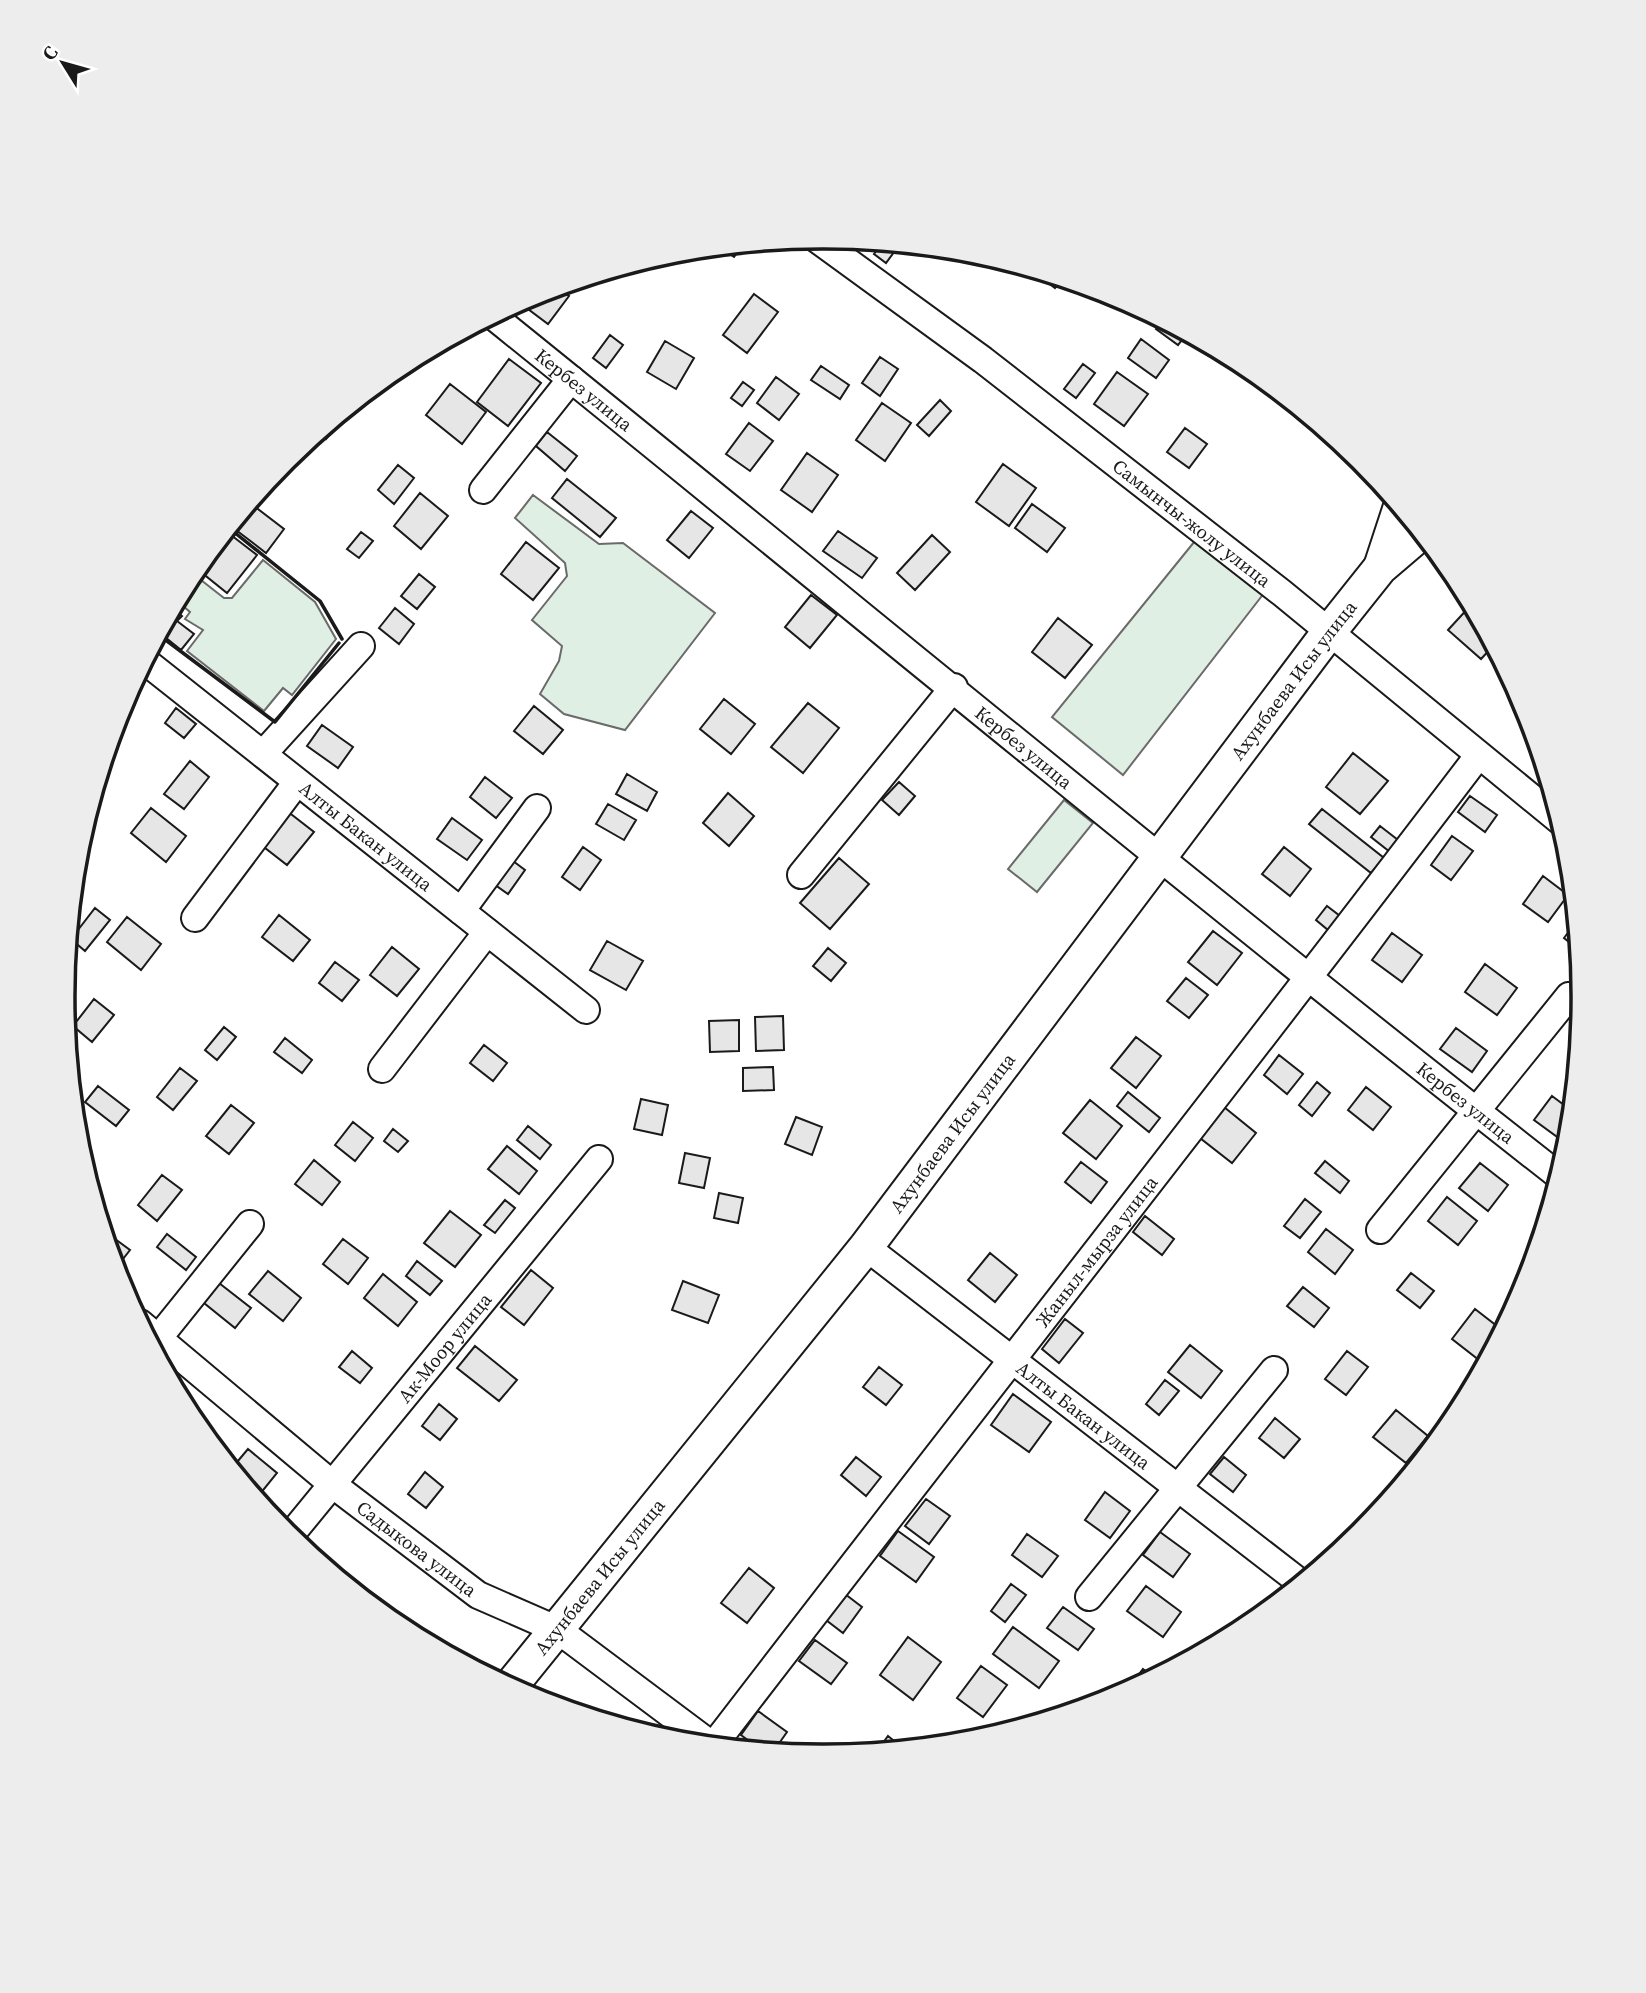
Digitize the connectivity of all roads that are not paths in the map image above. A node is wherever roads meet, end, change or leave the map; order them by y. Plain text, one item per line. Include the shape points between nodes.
1 (831, 249) edge
2 (501, 322) edge
3 (571, 379) junction
4 (483, 490) dead end
5 (1397, 518) edge
6 (1414, 539) edge
7 (1380, 568) junction
8 (1329, 632) junction
9 (360, 646) dead end
10 (152, 666) edge
11 (954, 687) junction
12 (263, 754) junction
13 (1478, 755) junction
14 (297, 782) junction
15 (537, 808) dead end
16 (1547, 810) edge
17 (1159, 856) junction
18 (801, 876) dead end
19 (461, 911) junction
20 (195, 918) dead end
21 (487, 932) junction
22 (1311, 976) junction
23 (1569, 996) dead end
24 (586, 1010) dead end
25 (382, 1069) dead end
26 (1476, 1111) junction
27 (599, 1159) dead end
28 (1550, 1169) edge
29 (250, 1224) dead end
30 (1380, 1230) dead end
31 (866, 1247) junction
32 (154, 1331) edge
33 (161, 1344) edge
34 (1010, 1358) junction
35 (1275, 1370) dead end
36 (332, 1485) junction
37 (1180, 1489) junction
38 (297, 1528) edge
39 (1294, 1577) edge
40 (1089, 1597) dead end
41 (558, 1630) junction
42 (517, 1678) edge
43 (696, 1733) edge
44 (720, 1737) edge

1 - 8 street, Самынчы-жолу улица via 983,359
2 - 3 street, Кербез улица
3 - 4 street
3 - 11 street, Кербез улица
5 - 7 main road, Ахунбаева Исы улица
6 - 7 main road, Ахунбаева Исы улица
7 - 8 main road, Ахунбаева Исы улица
8 - 13 street, Самынчы-жолу улица
8 - 17 main road, Ахунбаева Исы улица
9 - 12 street
10 - 12 street, Алты Бакан улица
11 - 17 street, Кербез улица
11 - 18 street
12 - 14 street, Алты Бакан улица
13 - 16 street, Самынчы-жолу улица
13 - 22 street, Жаныл-мырза улица
14 - 19 street, Алты Бакан улица
14 - 20 street
15 - 19 street
17 - 22 street, Кербез улица
17 - 31 main road, Ахунбаева Исы улица
19 - 21 street, Алты Бакан улица
21 - 24 street, Алты Бакан улица
21 - 25 street
22 - 26 street, Кербез улица
22 - 34 street, Жаныл-мырза улица
23 - 26 street
26 - 28 street, Кербез улица
26 - 30 street
27 - 36 street, Ак-Моор улица
29 - 32 street
31 - 34 street, Алты Бакан улица
31 - 41 main road, Ахунбаева Исы улица
33 - 36 street, Садыкова улица
34 - 37 street, Алты Бакан улица
34 - 44 street, Жаныл-мырза улица
35 - 37 street
36 - 38 street, Ак-Моор улица
36 - 41 street, Садыкова улица via 478,1595
37 - 39 street, Алты Бакан улица
37 - 40 street
41 - 42 main road, Ахунбаева Исы улица
41 - 43 street, Садыкова улица

